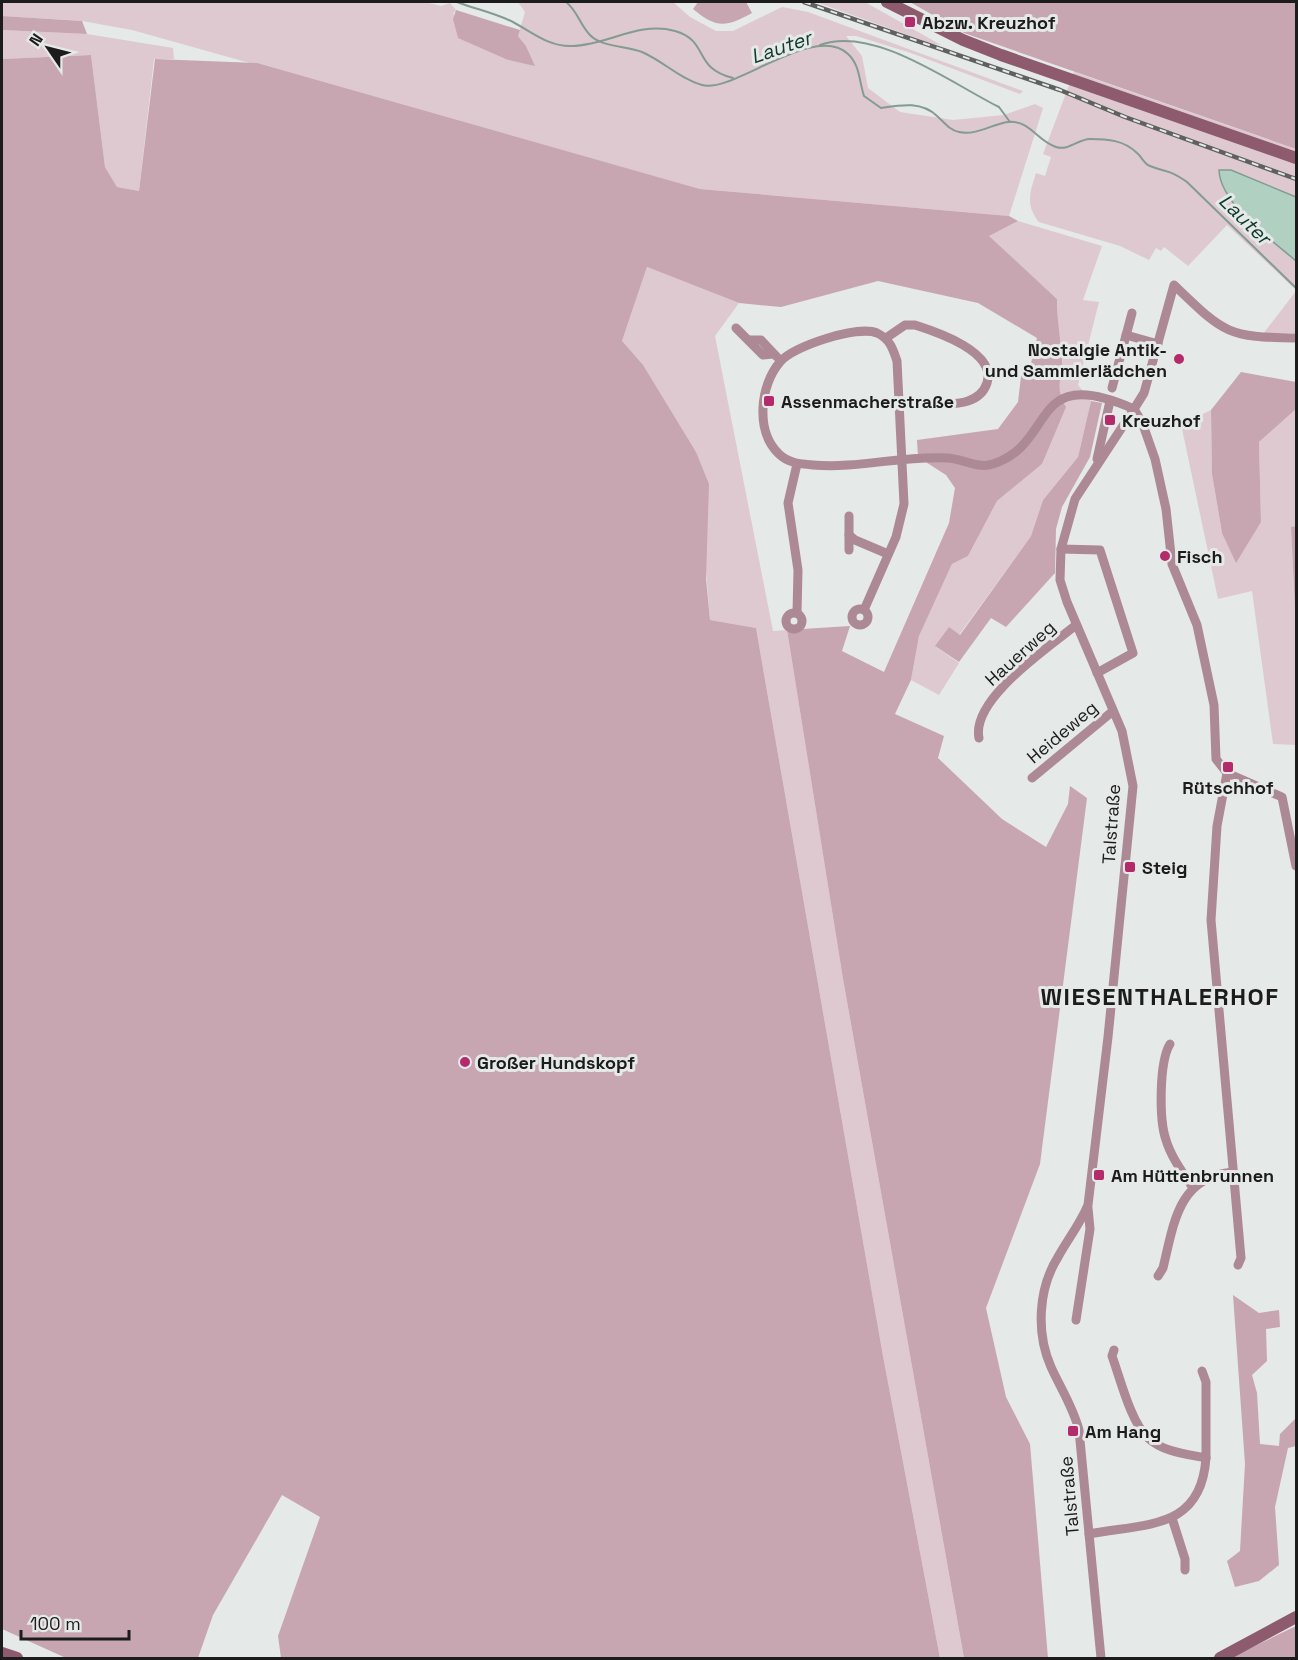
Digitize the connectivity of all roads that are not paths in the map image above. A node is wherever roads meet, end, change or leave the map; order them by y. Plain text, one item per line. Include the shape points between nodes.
1 (888, 2) edge
2 (1296, 158) edge
3 (1132, 313) dead end
4 (736, 328) dead end
5 (1126, 335) junction
6 (886, 338) junction
7 (1296, 338) edge
8 (1158, 344) junction
9 (781, 361) junction
10 (1112, 388) dead end
11 (1110, 401) junction
12 (898, 402) junction
13 (1134, 409) junction
14 (900, 461) junction
15 (797, 464) junction
16 (1096, 464) junction
17 (849, 516) dead end
18 (849, 535) junction
19 (1061, 549) junction
20 (849, 550) dead end
21 (888, 554) junction
22 (864, 610) dead end
23 (797, 613) dead end
24 (1076, 625) junction
25 (1097, 673) junction
26 (1113, 711) junction
27 (979, 738) dead end
28 (1227, 773) junction
29 (1032, 778) dead end
30 (1296, 866) edge
31 (1170, 1044) dead end
32 (1233, 1172) junction
33 (1193, 1188) junction
34 (1088, 1205) junction
35 (1238, 1265) dead end
36 (1158, 1275) dead end
37 (1076, 1320) dead end
38 (1114, 1350) dead end
39 (1202, 1371) dead end
40 (1206, 1458) junction
41 (1172, 1518) junction
42 (1089, 1534) junction
43 (1185, 1570) dead end
44 (1296, 1617) edge
45 (2, 1653) edge
46 (16, 1659) edge
47 (1101, 1659) edge
48 (1220, 1659) edge

1 - 2 street via 1001,55
3 - 5 street
4 - 9 street via 763,355 773,354
5 - 8 street
5 - 10 street
6 - 9 street via 863,331 798,348
6 - 12 street via 897,361
6 - 12 street via 905,325 915,325 971,350 984,359 988,369 981,393 966,402
7 - 8 street, Talstraße via 1260,338 1230,332 1211,320 1174,285
8 - 13 street, Talstraße via 1144,393
9 - 15 street via 765,393 764,418 767,436 778,454
11 - 13 street
11 - 14 street via 1080,395 1057,401 1014,454 990,465 948,458
11 - 16 street, Talstraße
12 - 14 street
13 - 16 street, Talstraße
13 - 28 street via 1155,459 1172,564 1197,625 1215,705 1216,759
14 - 15 street via 857,466
14 - 21 street via 904,504
15 - 23 street via 788,503 798,570
16 - 19 street, Talstraße via 1075,499
17 - 18 street
18 - 20 street
18 - 21 street
19 - 24 street, Talstraße via 1060,580
19 - 25 street via 1100,550 1133,653
21 - 22 street
24 - 25 street, Talstraße
24 - 27 street, Hauerweg via 999,692 978,721
25 - 26 street, Talstraße
26 - 29 street, Heideweg
26 - 34 street, Talstraße via 1128,755 1132,786
28 - 30 street via 1282,797
28 - 32 street via 1217,826 1211,904
31 - 33 street via 1164,1060 1163,1129 1174,1158
32 - 33 street via 1207,1179
32 - 35 street via 1241,1258
33 - 36 street via 1182,1201
34 - 37 street, Talstraße via 1090,1230
34 - 42 street, Talstraße via 1056,1259 1046,1287 1041,1324 1052,1367 1070,1401 1079,1430
38 - 40 street via 1112,1356 1131,1407 1147,1438 1175,1452
39 - 40 street via 1206,1382
40 - 41 street via 1200,1491 1192,1504
41 - 42 street
41 - 43 street
42 - 47 street, Talstraße
44 - 48 street
45 - 46 street

